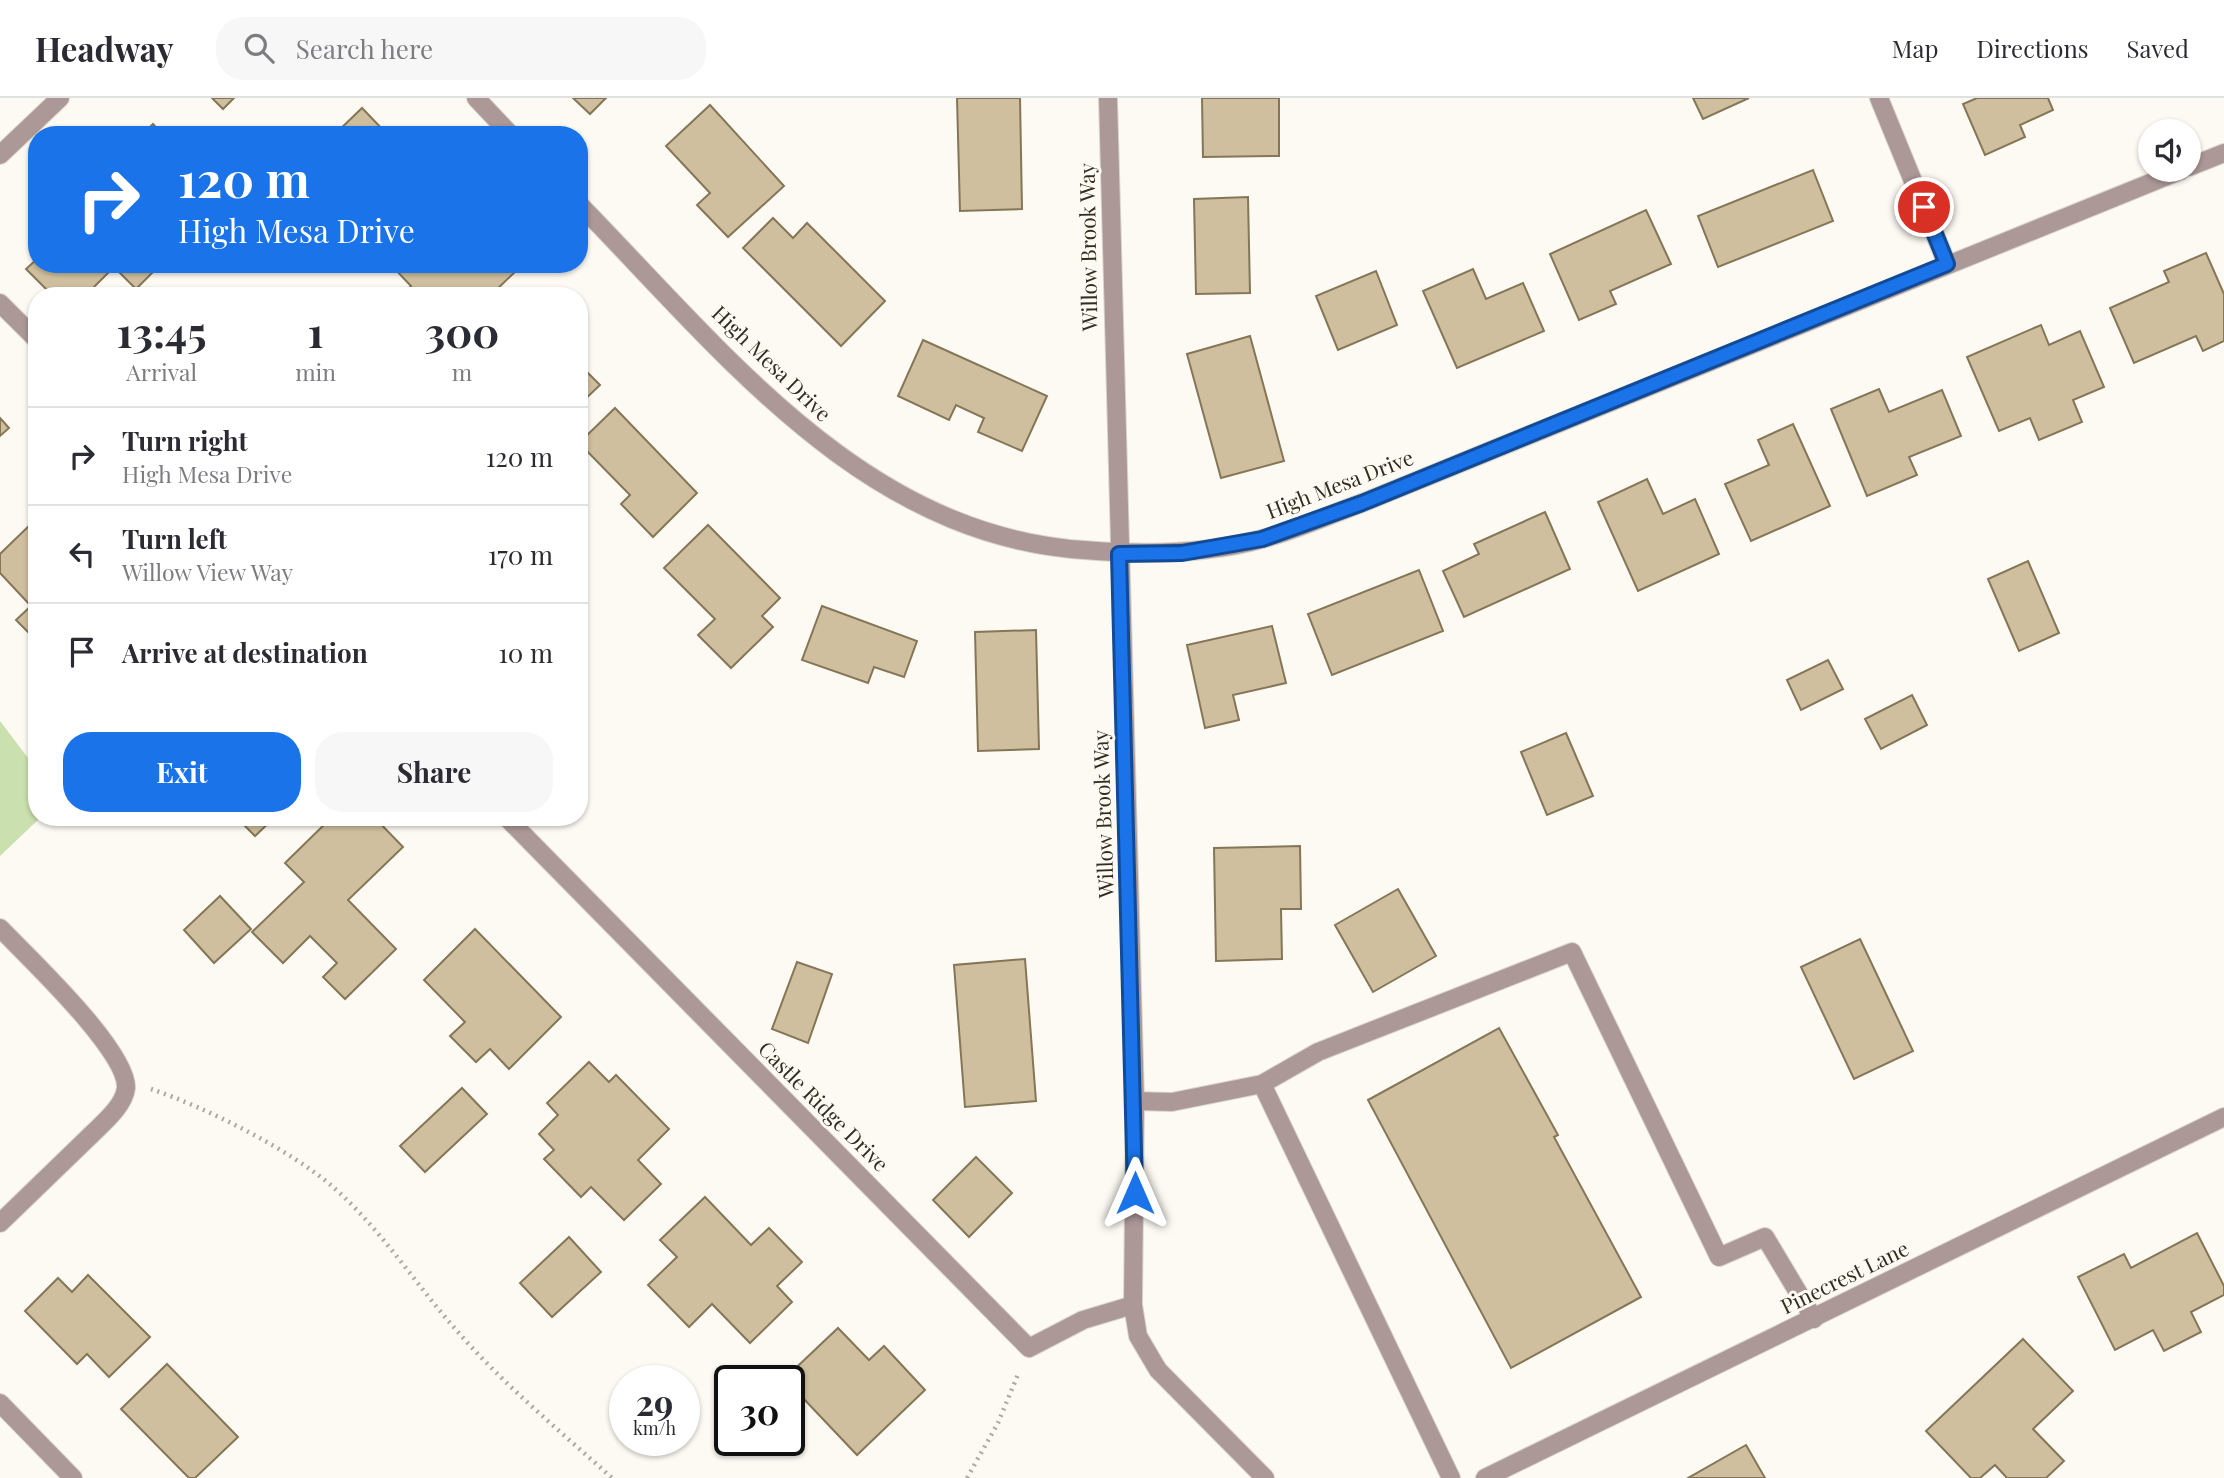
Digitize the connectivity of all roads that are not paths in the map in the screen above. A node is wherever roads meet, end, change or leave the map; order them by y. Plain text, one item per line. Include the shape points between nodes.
1 (60, 98) edge
2 (475, 98) edge
3 (1108, 98) edge
4 (1879, 98) edge
5 (31, 126) edge
6 (502, 126) edge
7 (28, 128) edge
8 (2224, 153) edge
9 (0, 155) edge
10 (2201, 162) edge
11 (2152, 182) edge
12 (588, 213) edge
13 (1947, 264) junction
14 (0, 303) edge
15 (28, 331) edge
16 (1119, 554) junction
17 (515, 826) edge
18 (0, 928) edge
19 (1262, 1084) junction
20 (1135, 1101) junction
21 (2224, 1116) edge
22 (0, 1223) edge
23 (1133, 1305) junction
24 (1814, 1319) junction
25 (0, 1403) edge
26 (73, 1478) edge
27 (1265, 1478) edge
28 (1451, 1478) edge
29 (1485, 1478) edge

1 - 5 street
2 - 6 street
3 - 16 street, Willow Brook Way
4 - 13 street
7 - 9 street
8 - 10 street
11 - 13 street, High Mesa Drive
12 - 16 street, High Mesa Drive via 778,408 844,461 913,503 976,529 1063,550
13 - 16 street, High Mesa Drive via 1374,498 1262,539 1182,553
14 - 15 street
16 - 20 street, Willow Brook Way
17 - 23 street, Castle Ridge Drive via 1029,1348 1083,1320
18 - 22 street via 97,1031 121,1067 126,1087 119,1106
19 - 20 street via 1172,1102
19 - 24 street via 1318,1052 1572,951 1719,1257 1765,1237
19 - 28 street
20 - 23 street, Willow Brook Way
21 - 24 street, Pinecrest Lane
23 - 27 street, Willow Brook Way via 1138,1336 1158,1370
24 - 29 street, Pinecrest Lane
25 - 26 street

